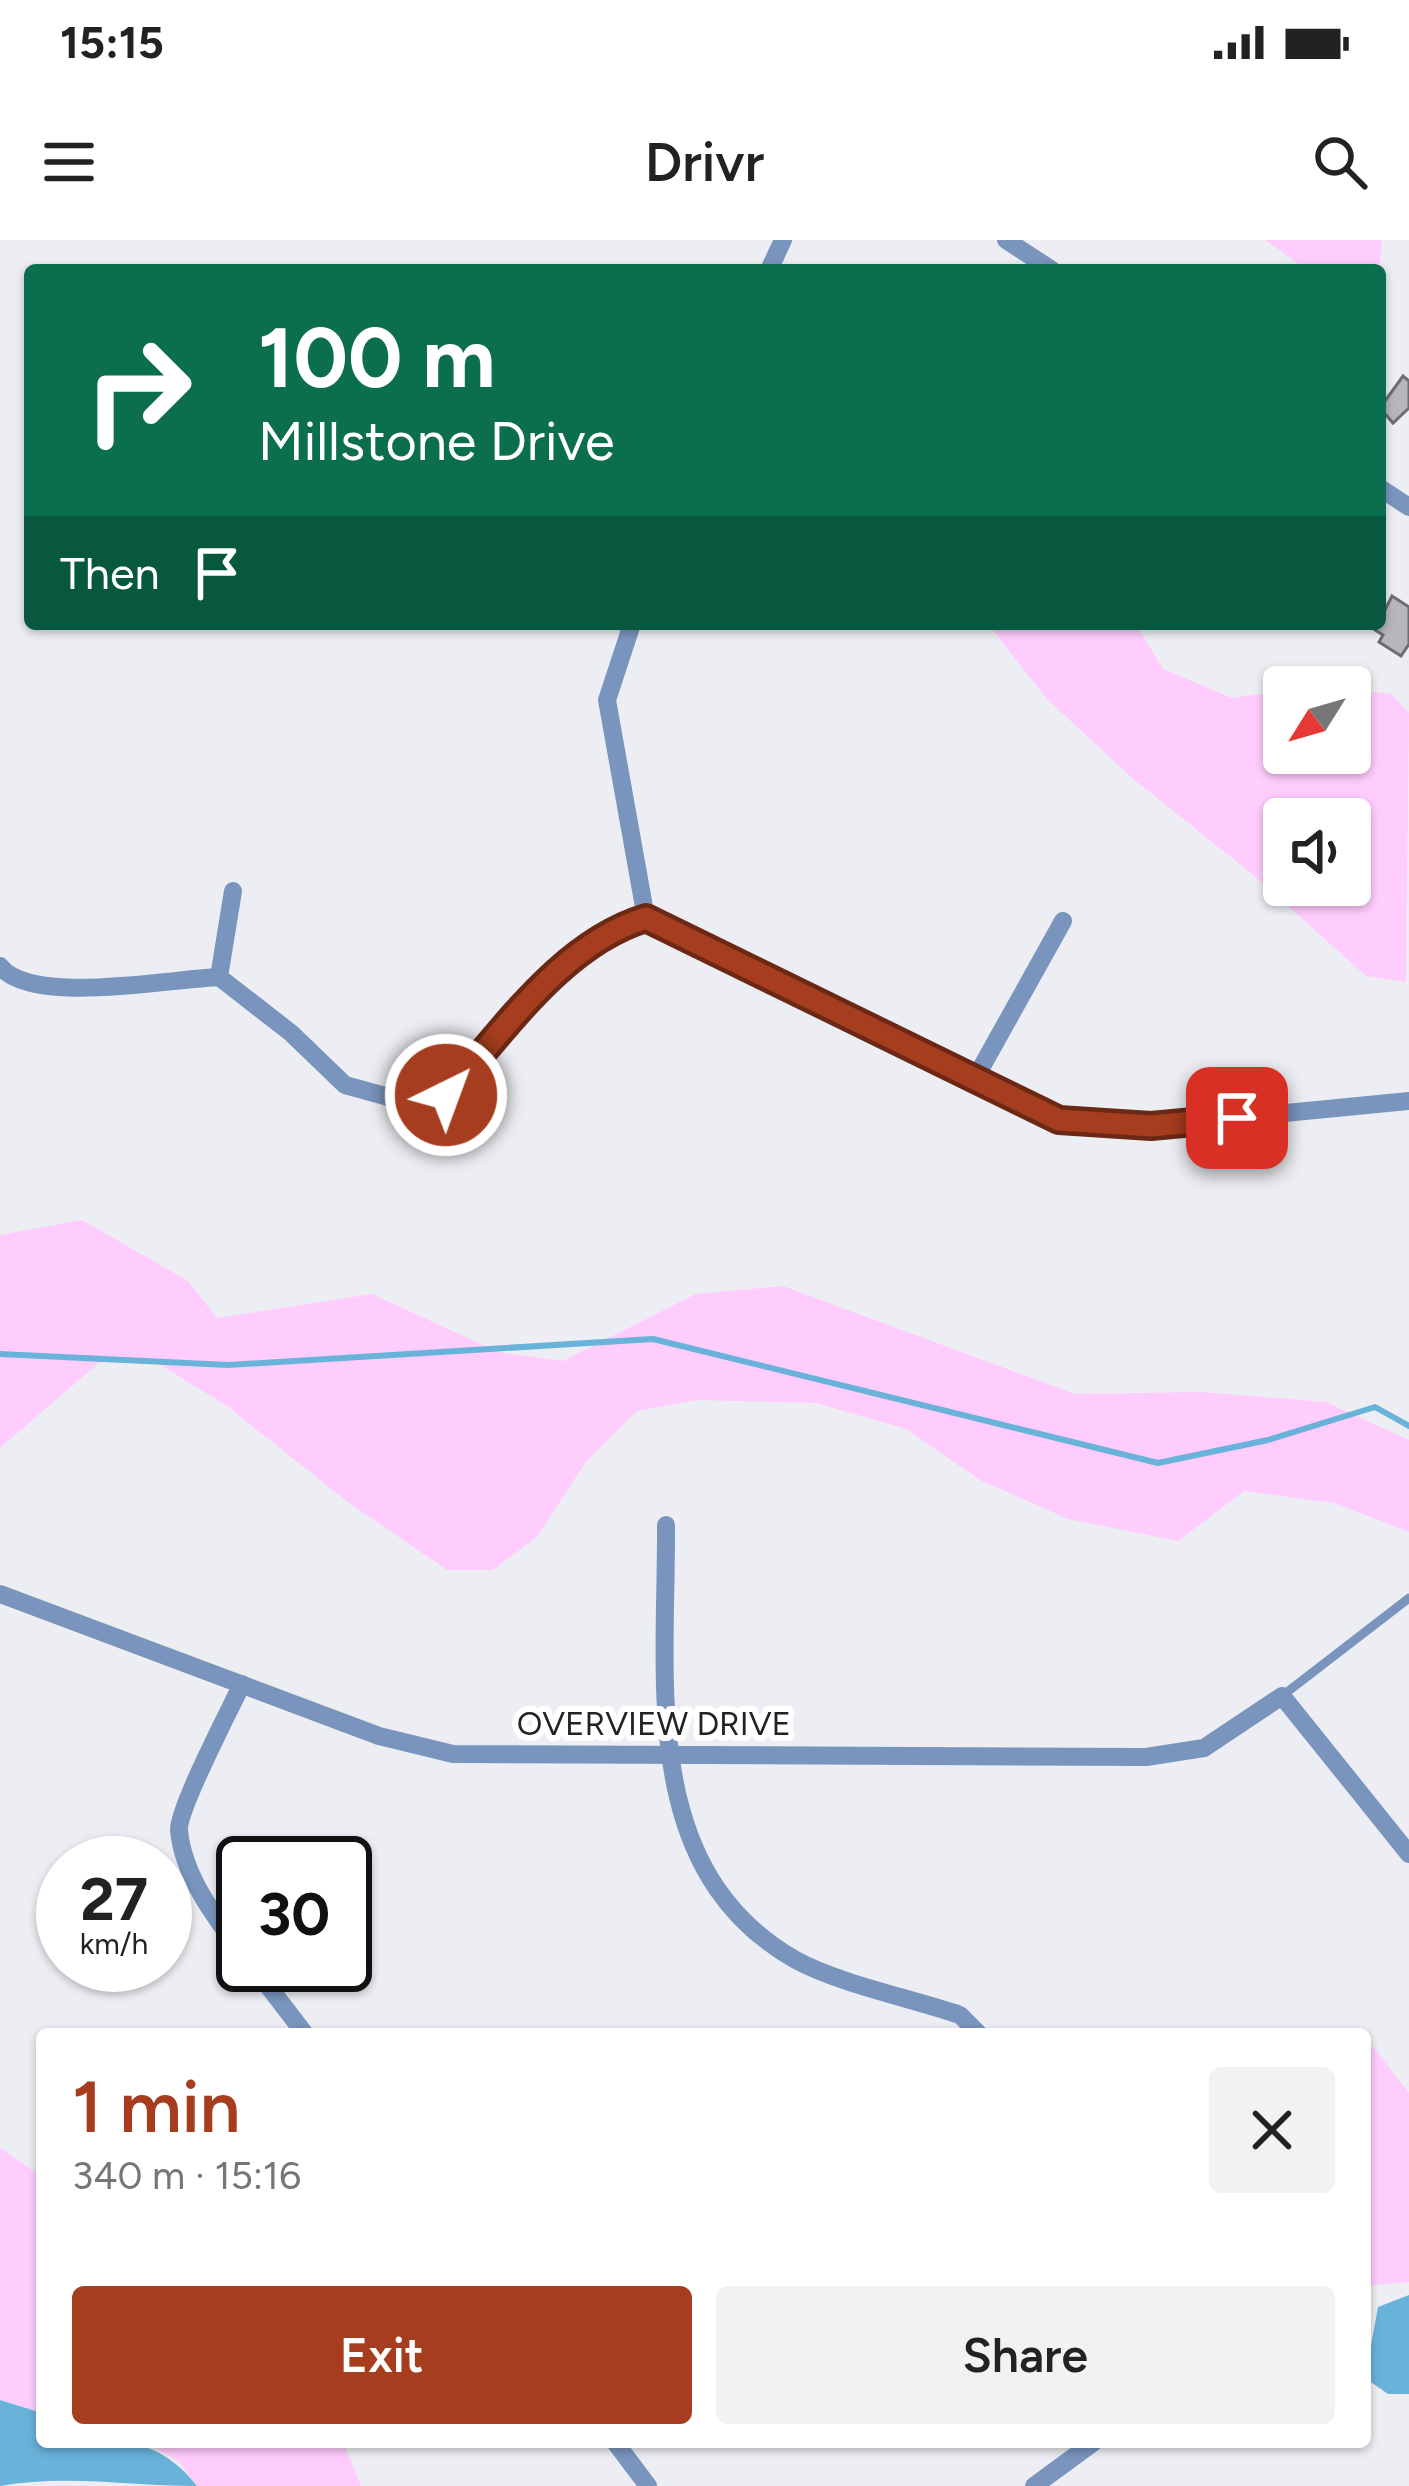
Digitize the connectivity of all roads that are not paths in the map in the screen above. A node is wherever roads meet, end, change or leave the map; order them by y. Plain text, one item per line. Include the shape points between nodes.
1 (1006, 240) edge
2 (1043, 264) edge
3 (630, 630) edge
4 (233, 891) dead end
5 (646, 918) junction
6 (1063, 921) dead end
7 (0, 966) edge
8 (219, 977) junction
9 (976, 1078) junction
10 (1409, 1101) edge
11 (666, 1525) dead end
12 (0, 1594) edge
13 (1409, 1598) edge
14 (242, 1684) junction
15 (1282, 1696) junction
16 (668, 1752) junction
17 (1409, 1854) edge
18 (216, 1920) edge
19 (273, 1992) edge
20 (300, 2028) edge
21 (974, 2028) edge
22 (620, 2448) edge
23 (1086, 2448) edge
24 (648, 2486) edge
25 (1034, 2486) edge

1 - 2 street
3 - 5 street via 607,700
4 - 8 street
5 - 8 street via 610,928 564,965 446,1095 403,1101 345,1084
5 - 9 street
6 - 9 street
7 - 8 street via 54,990
9 - 10 street via 1059,1120 1151,1126
11 - 16 street
12 - 14 street, OVERVIEW DRIVE
13 - 15 lane
14 - 16 street, OVERVIEW DRIVE via 379,1736 453,1754
14 - 18 street via 178,1826
15 - 16 street, OVERVIEW DRIVE via 1204,1748 1146,1756
15 - 17 street
16 - 21 street via 699,1868 744,1925 798,1961 961,2014
19 - 20 street
22 - 24 street
23 - 25 street

